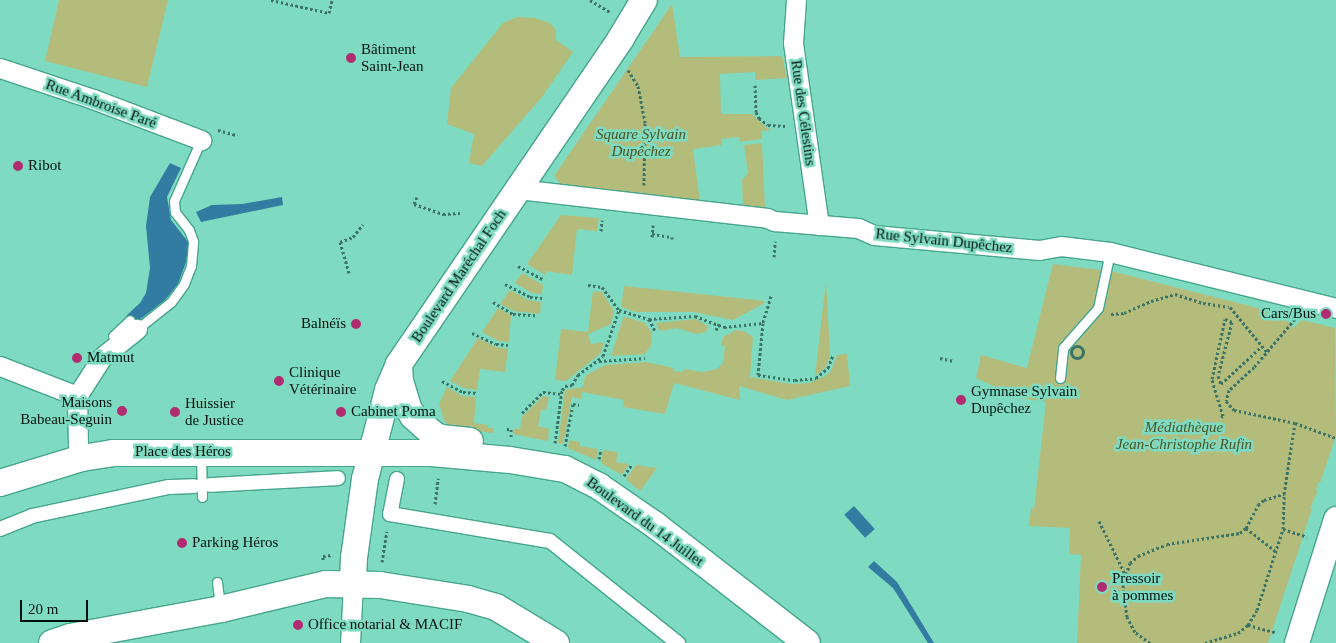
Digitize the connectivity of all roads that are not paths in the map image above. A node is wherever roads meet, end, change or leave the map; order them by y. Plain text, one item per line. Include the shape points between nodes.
1 (644, 0) edge
2 (796, 0) edge
3 (0, 68) edge
4 (208, 135) joint
5 (518, 189) junction
6 (819, 225) junction
7 (1110, 252) junction
8 (1336, 308) edge
9 (134, 324) junction
10 (112, 336) dead end
11 (398, 364) junction
12 (0, 366) edge
13 (1060, 378) dead end
14 (77, 396) junction
15 (201, 451) junction
16 (370, 455) junction
17 (82, 458) junction
18 (331, 474) dead end
19 (397, 479) dead end
20 (0, 483) edge
21 (210, 485) dead end
22 (198, 492) joint
23 (1336, 519) edge
24 (0, 529) edge
25 (670, 537) junction
26 (217, 582) dead end
27 (353, 584) junction
28 (221, 609) junction
29 (1288, 638) edge
30 (52, 643) edge
31 (350, 643) edge
32 (556, 643) edge
33 (678, 643) edge
34 (807, 643) edge

1 - 5 main road, Boulevard Maréchal Foch
2 - 6 street, Rue des Célestins via 793,43
3 - 4 street, Rue Ambroise Paré
4 - 9 lane via 174,202 175,212 193,241 191,266 184,284 171,302
5 - 6 street, Rue Sylvain Dupêchez
5 - 11 main road, Boulevard Maréchal Foch
6 - 7 street, Rue Sylvain Dupêchez via 858,228 874,235 1039,250 1061,246
7 - 8 street, Rue Sylvain Dupêchez
7 - 13 lane via 1098,308 1063,348
9 - 10 lane
9 - 14 street via 102,357
11 - 16 main road, Boulevard Maréchal Foch
11 - 25 main road via 408,408 433,434 452,440 501,443 559,453 586,462 646,504
12 - 14 street
14 - 17 street via 78,446
15 - 16 main road, Place des Héros
15 - 17 main road, Place des Héros via 113,453
15 - 22 lane
16 - 25 main road, Boulevard du 14 Juillet via 440,454 565,468 600,487
16 - 27 main road, Boulevard Maréchal Foch
17 - 20 main road, Place des Héros
18 - 21 street
19 - 33 street via 390,514 550,541
22 - 24 street via 169,487 32,516
23 - 29 street
25 - 34 main road, Boulevard du 14 Juillet
26 - 28 lane
27 - 28 main road via 325,584
27 - 31 street
27 - 32 main road via 458,597 496,607
28 - 30 main road

